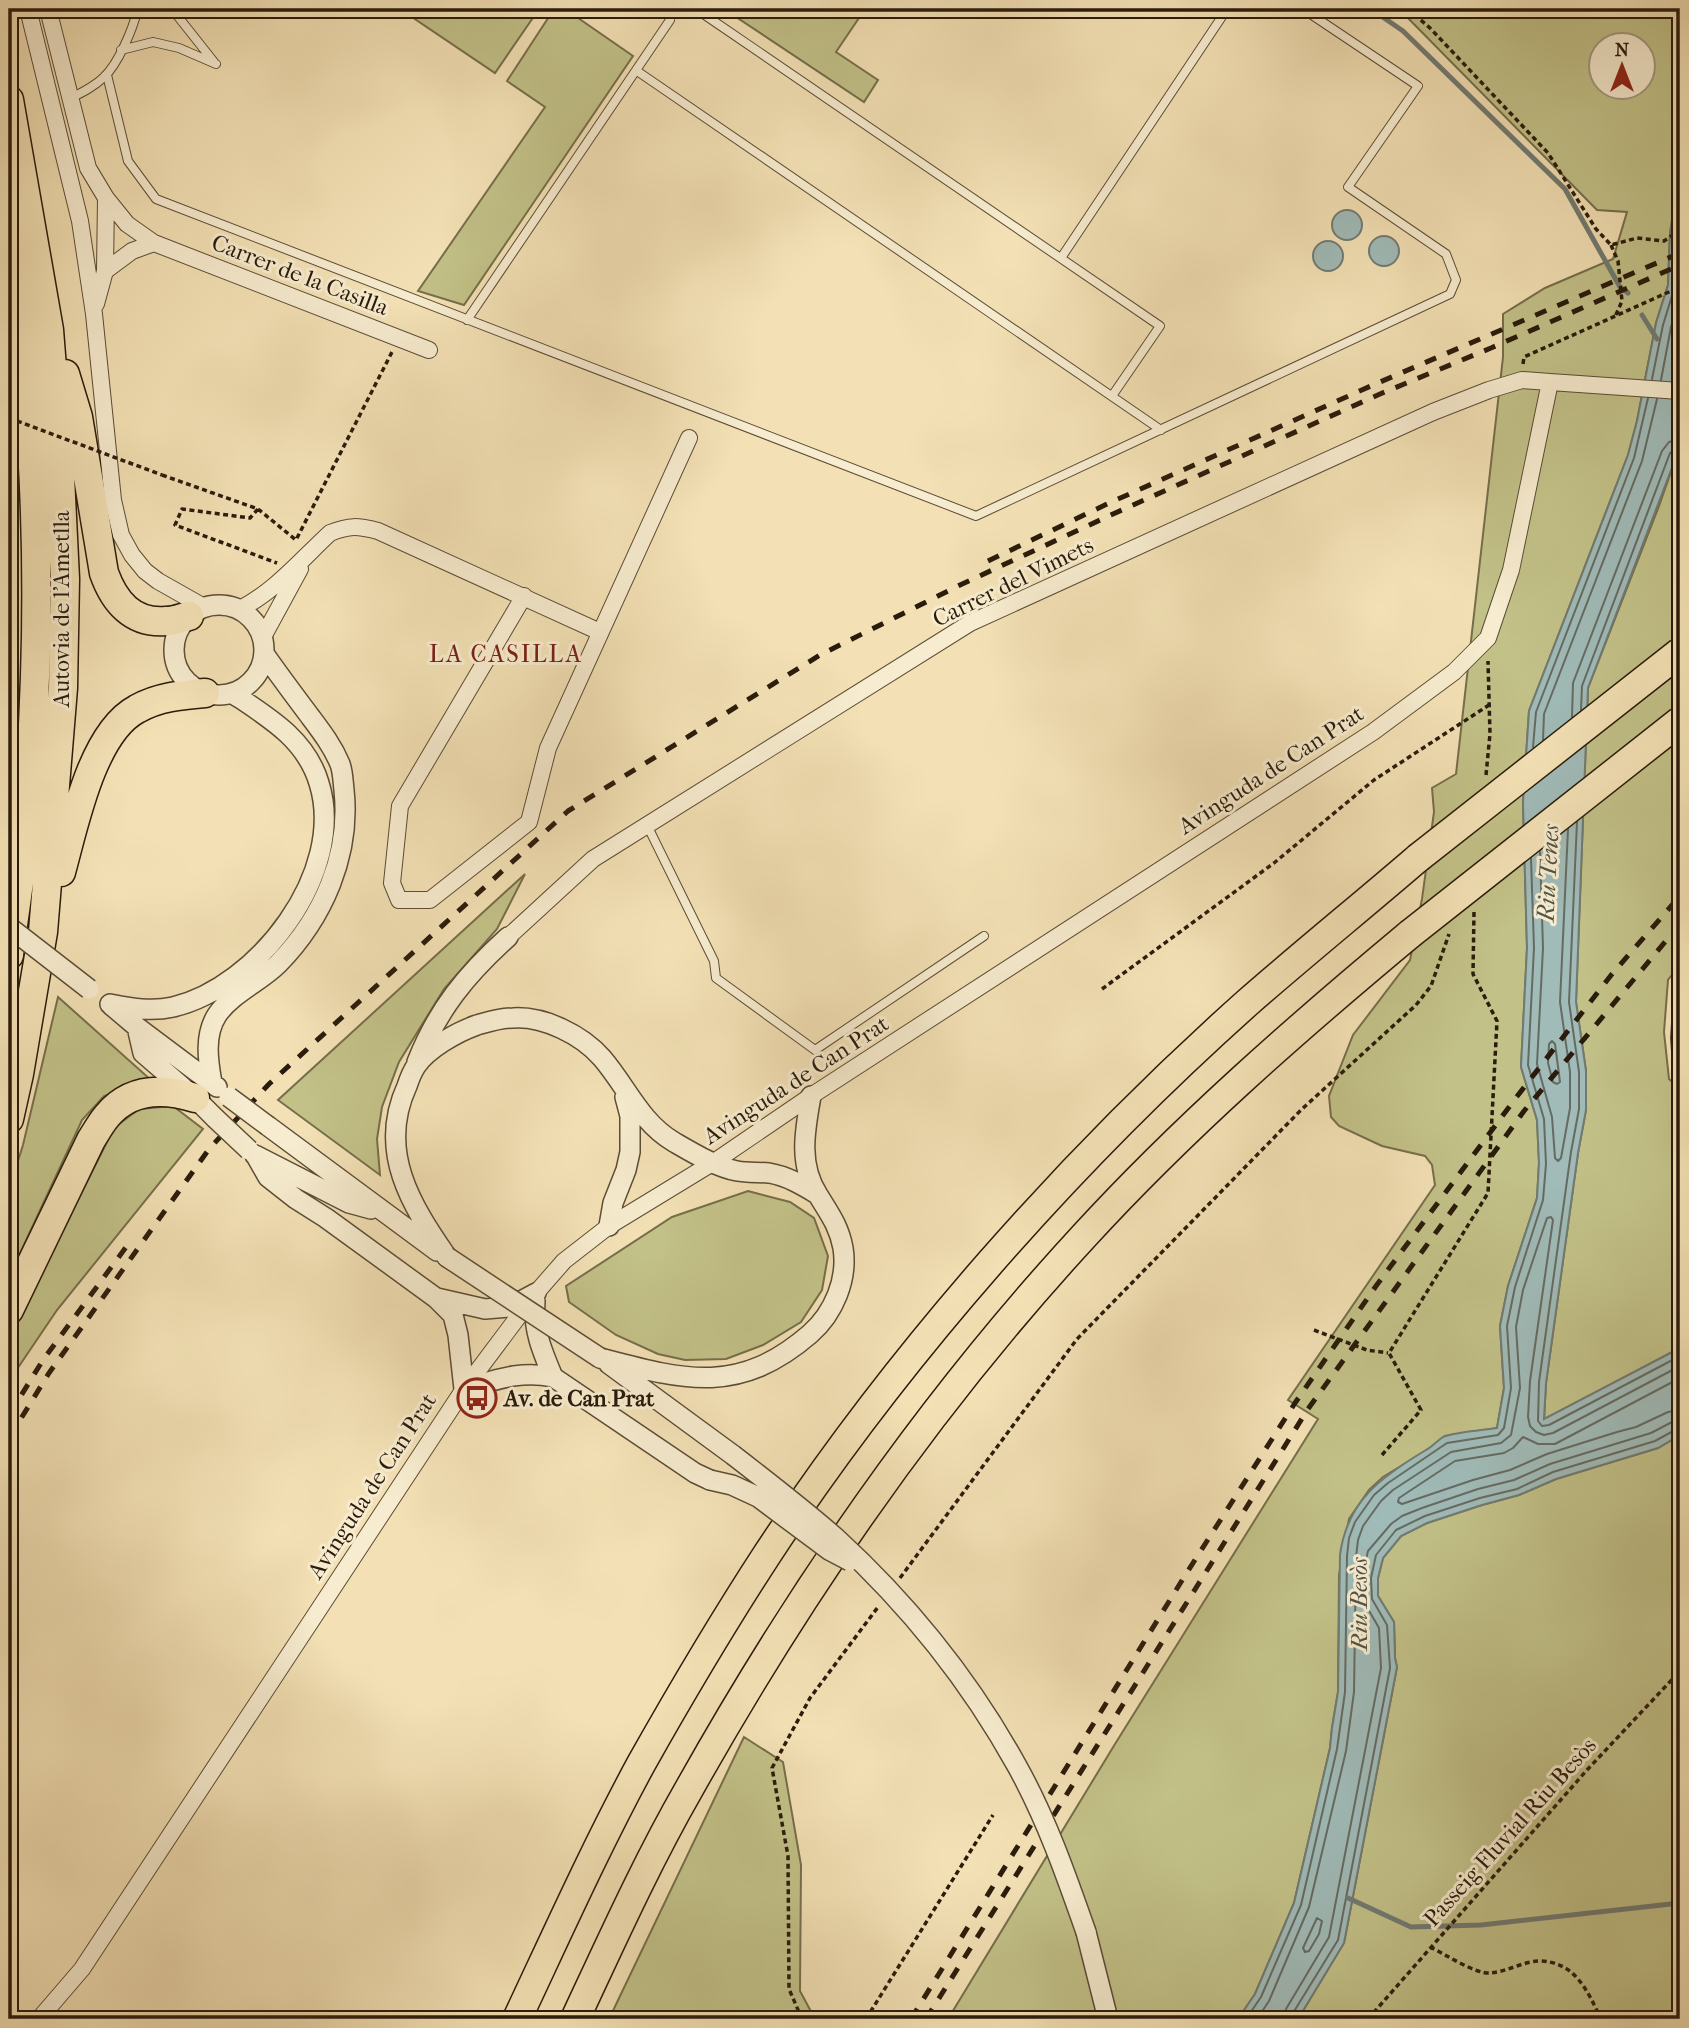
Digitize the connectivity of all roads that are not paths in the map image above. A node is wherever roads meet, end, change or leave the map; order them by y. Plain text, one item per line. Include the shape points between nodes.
1 (28, 9) edge
2 (48, 9) edge
3 (172, 9) edge
4 (696, 9) edge
5 (1227, 9) edge
6 (1303, 9) edge
7 (136, 10) edge
8 (670, 20) dead end
9 (121, 50) junction
10 (637, 71) junction
11 (107, 75) junction
12 (71, 98) junction
13 (9, 100) edge
14 (106, 198) junction
15 (155, 243) junction
16 (9, 246) edge
17 (1061, 258) junction
18 (105, 271) junction
19 (93, 314) junction
20 (467, 320) junction
21 (49, 330) junction
22 (429, 350) dead end
23 (1550, 382) junction
24 (1680, 391) edge
25 (1112, 396) junction
26 (1161, 429) junction
27 (689, 438) dead end
28 (310, 552) junction
29 (524, 596) junction
30 (240, 609) junction
31 (196, 611) junction
32 (600, 632) junction
33 (264, 646) junction
34 (1680, 652) edge
35 (219, 693) junction
36 (1680, 722) edge
37 (647, 825) junction
38 (9, 927) edge
39 (43, 932) junction
40 (984, 936) dead end
41 (508, 937) joint
42 (9, 955) edge
43 (110, 1004) junction
44 (1680, 1024) edge
45 (1680, 1051) edge
46 (416, 1066) junction
47 (624, 1089) junction
48 (203, 1090) junction
49 (811, 1096) junction
50 (9, 1119) edge
51 (253, 1153) junction
52 (714, 1162) junction
53 (817, 1194) junction
54 (382, 1211) junction
55 (609, 1226) junction
56 (447, 1257) junction
57 (536, 1293) junction
58 (436, 1297) junction
59 (9, 1310) edge
60 (600, 1358) junction
61 (553, 1377) junction
62 (464, 1389) junction
63 (870, 1571) junction
64 (39, 2019) edge
65 (517, 2019) edge
66 (575, 2019) edge
67 (1108, 2019) edge

1 - 19 street via 80,220
2 - 12 street, Carrer de la Casilla
3 - 9 lane via 216,64 153,42
4 - 17 lane
5 - 17 lane
6 - 26 lane via 1418,86 1348,187 1446,254 1456,280 1450,294
7 - 9 lane via 133,29
8 - 10 lane
9 - 11 lane
10 - 20 lane
10 - 25 lane
11 - 12 lane
11 - 20 lane via 128,161 156,199
12 - 14 street, Carrer de la Casilla via 88,167
13 - 21 highway, Autovia de l'Ametlla
14 - 15 street, Carrer de la Casilla via 127,224
14 - 18 street
15 - 18 street via 132,251
15 - 22 street, Carrer de la Casilla
16 - 42 highway, Autovia de l'Ametlla via 27,382 37,614 27,816
17 - 25 lane via 1160,326
18 - 19 street
19 - 31 street via 121,536 145,571
20 - 26 lane via 976,516
21 - 31 highway via 78,417 108,586 125,608 138,616 167,621
21 - 39 highway, Autovia de l'Ametlla via 62,512 64,650
23 - 24 street
23 - 37 street, Carrer del Vimets via 1522,380 1455,403 970,623
23 - 49 street, Avinguda de Can Prat via 1511,570 1488,638 1454,672 1373,732
25 - 26 lane
27 - 32 street
28 - 29 street via 330,533 356,525
28 - 30 street via 275,586
28 - 33 street
29 - 32 street
29 - 32 street via 400,806 391,883 399,900 430,900 529,822 548,748
30 - 31 street via 222,604
30 - 33 street via 254,620
31 - 35 street via 177,633 176,664 187,682
33 - 35 street via 251,683
33 - 48 street via 329,741 341,767 346,809 342,848 335,873 303,937 218,1014 211,1028
34 - 65 highway, bridge via 1418,858 1246,1004 1074,1172 918,1350 769,1552 697,1666 633,1779
35 - 39 highway via 160,699 118,724 87,781
35 - 43 street via 274,721 294,738 319,783 324,830 309,888 287,925 243,970 215,989 164,1009
36 - 66 highway, bridge via 1409,934 1298,1028 1189,1128 1084,1236 985,1350 860,1513 787,1622 687,1791
37 - 40 lane via 714,961 716,978 815,1050
37 - 41 street, Carrer del Vimets via 593,859
38 - 43 street, bridge
39 - 50 highway, Autovia de l'Ametlla
41 - 46 street via 468,975 427,1038
43 - 48 street via 137,1027 143,1053
44 - 45 street
46 - 47 street via 442,1042 466,1029 515,1017 554,1026 588,1045
46 - 56 street via 397,1118 398,1163 420,1218
47 - 52 street via 659,1132
47 - 55 street via 630,1152
48 - 51 street, bridge via 215,1118
48 - 54 street, bridge via 229,1097
48 - 59 highway via 152,1090 135,1095 107,1115
49 - 52 street, Avinguda de Can Prat
49 - 53 street via 805,1160
51 - 54 street via 349,1203
51 - 58 street via 268,1177 287,1192
52 - 53 street via 735,1171 782,1176
52 - 55 street, Avinguda de Can Prat
53 - 60 street via 829,1209 843,1248 840,1289 822,1323 786,1353 739,1375 713,1377 661,1374
54 - 56 street
55 - 57 street, Avinguda de Can Prat via 564,1261
56 - 60 street, bridge
57 - 58 street via 509,1307 485,1309
57 - 61 street via 537,1338
57 - 62 street, Avinguda de Can Prat
58 - 62 street via 453,1315
60 - 63 street, bridge via 733,1454
61 - 62 street via 515,1375
61 - 63 street, bridge via 695,1473 758,1497 829,1550
62 - 64 street, Avinguda de Can Prat via 82,1969
63 - 67 street, bridge via 939,1648 1017,1766 1066,1874

